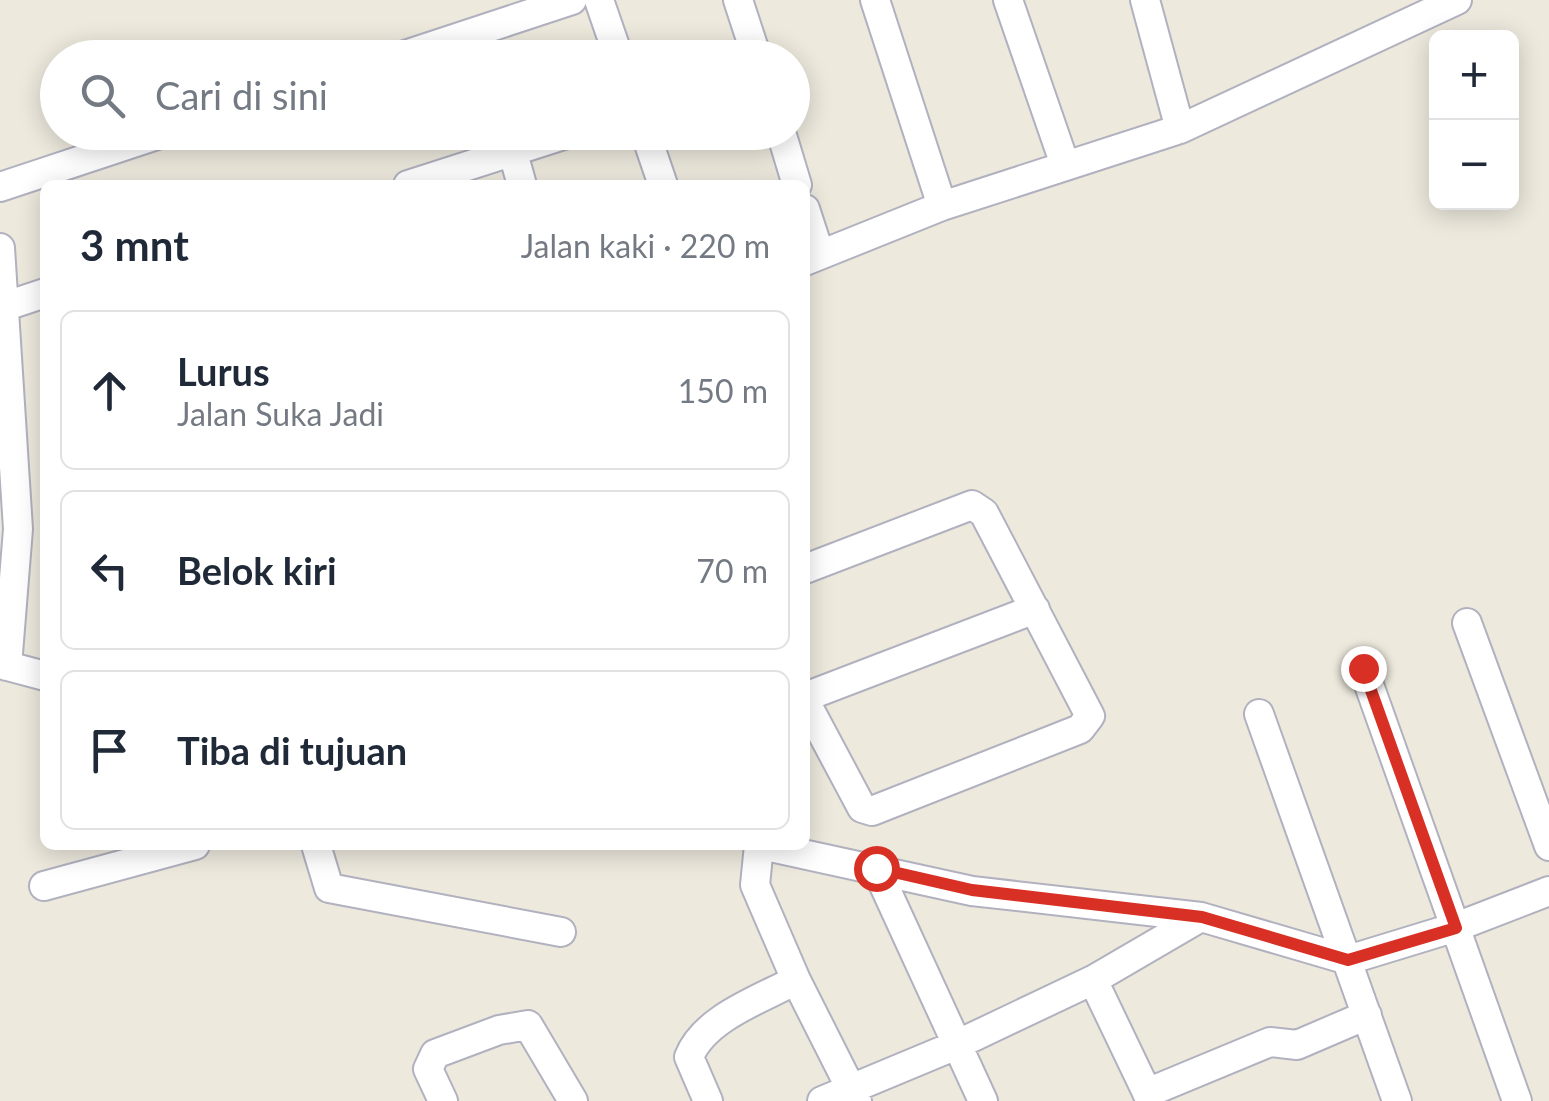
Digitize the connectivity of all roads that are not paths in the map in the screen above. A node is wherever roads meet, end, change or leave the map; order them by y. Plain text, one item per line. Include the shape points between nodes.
1 (572, 0) edge
2 (599, 0) edge
3 (738, 0) edge
4 (875, 0) edge
5 (1008, 0) edge
6 (1145, 0) edge
7 (1456, 0) edge
8 (451, 40) edge
9 (613, 40) edge
10 (751, 40) edge
11 (1180, 129) junction
12 (112, 150) edge
13 (524, 150) edge
14 (651, 150) edge
15 (787, 150) edge
16 (513, 154) junction
17 (1064, 166) junction
18 (425, 180) edge
19 (521, 180) edge
20 (661, 180) edge
21 (796, 180) edge
22 (0, 187) edge
23 (942, 206) junction
24 (0, 248) edge
25 (812, 258) edge
26 (40, 295) edge
27 (6, 306) junction
28 (40, 520) edge
29 (9, 528) edge
30 (810, 567) edge
31 (1035, 609) junction
32 (1467, 622) dead end
33 (4, 665) edge
34 (1363, 668) dead end
35 (40, 675) edge
36 (810, 697) edge
37 (810, 709) edge
38 (1259, 714) dead end
39 (1549, 846) edge
40 (176, 850) edge
41 (318, 850) edge
42 (759, 850) edge
43 (785, 850) edge
44 (876, 868) junction
45 (44, 886) dead end
46 (1549, 891) edge
47 (1202, 917) junction
48 (1456, 928) junction
49 (561, 932) dead end
50 (1348, 960) junction
51 (796, 980) junction
52 (1092, 980) junction
53 (1367, 1016) junction
54 (954, 1046) junction
55 (854, 1095) edge
56 (1149, 1097) edge
57 (443, 1101) edge
58 (573, 1101) edge
59 (708, 1101) edge
60 (822, 1101) edge
61 (983, 1101) edge
62 (1397, 1101) edge
63 (1516, 1101) edge

1 - 8 street
2 - 9 street
3 - 10 street
4 - 23 street
5 - 17 street
6 - 11 street
7 - 11 street
11 - 17 street
12 - 22 street
13 - 16 street
14 - 20 street
15 - 21 street
16 - 18 street
16 - 19 street
17 - 23 street
23 - 25 street
24 - 27 street
26 - 27 street
27 - 29 street
28 - 29 street
29 - 33 street
30 - 31 street via 972,505 984,513
31 - 36 street
31 - 37 street via 1088,709 1088,723 878,810 862,808
32 - 39 street
33 - 35 street
34 - 48 street
38 - 50 street
40 - 45 street
41 - 49 street via 329,888
42 - 51 street via 756,884
43 - 44 street
44 - 47 street via 972,890
44 - 54 street
46 - 48 street
47 - 50 street
47 - 52 street
48 - 50 street
48 - 63 street
50 - 53 street
51 - 55 street
51 - 59 street via 694,1042 688,1057
52 - 54 street
52 - 56 street
53 - 56 street via 1297,1046 1270,1042
53 - 62 street
54 - 55 street
54 - 61 street
55 - 60 street
57 - 58 street via 428,1070 435,1054 528,1025

